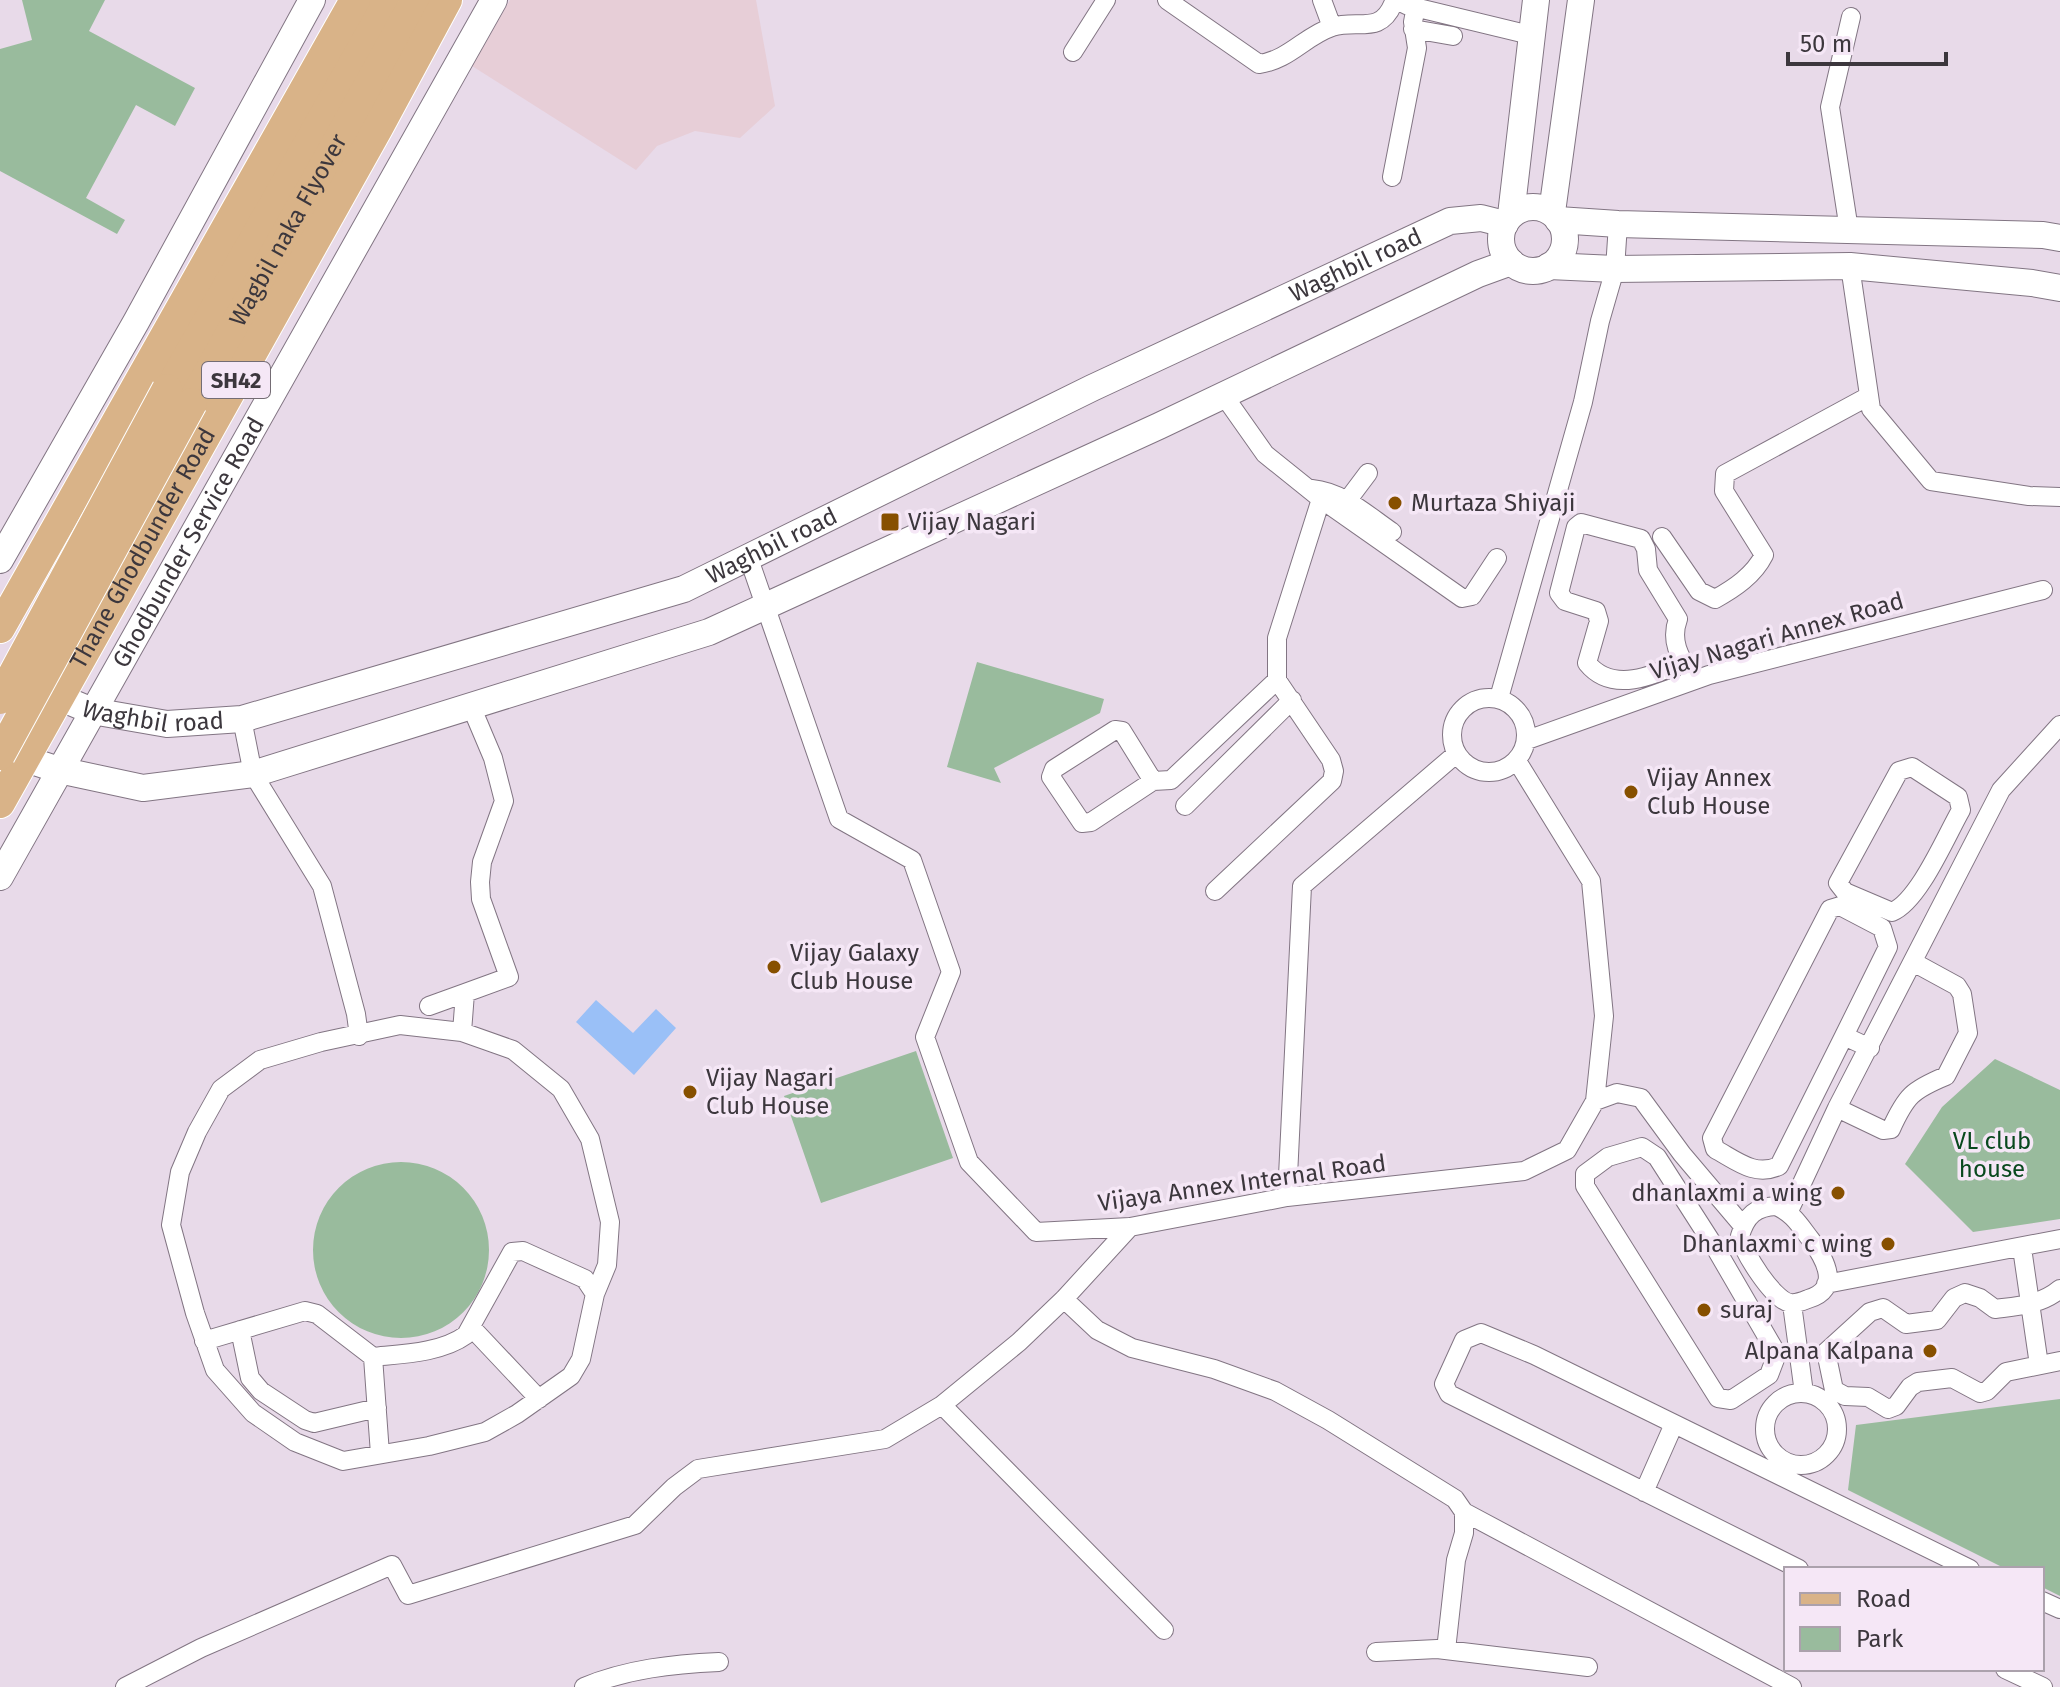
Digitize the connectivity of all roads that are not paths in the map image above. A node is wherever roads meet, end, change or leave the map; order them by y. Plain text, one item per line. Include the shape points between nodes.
1 (312, 0) edge
2 (355, 0) edge
3 (384, 0) edge
4 (416, 0) edge
5 (447, 0) edge
6 (494, 0) edge
7 (1106, 0) edge
8 (1167, 0) edge
9 (1322, 0) edge
10 (1536, 0) edge
11 (1581, 0) edge
12 (1388, 2) edge
13 (1416, 6) junction
14 (1851, 17) dead end
15 (1332, 27) junction
16 (1413, 29) junction
17 (1530, 35) junction
18 (1453, 36) dead end
19 (1073, 52) dead end
20 (1392, 177) dead end
21 (1555, 216) junction
22 (1508, 219) junction
23 (1618, 224) junction
24 (1849, 230) junction
25 (1987, 234) junction
26 (2060, 238) edge
27 (1511, 262) junction
28 (1549, 266) junction
29 (1850, 266) junction
30 (1615, 269) junction
31 (1989, 279) junction
32 (2060, 288) edge
33 (1222, 393) junction
34 (1869, 396) junction
35 (1368, 473) dead end
36 (1315, 494) junction
37 (2060, 497) edge
38 (1347, 501) junction
39 (1392, 532) dead end
40 (1662, 537) dead end
41 (1497, 558) dead end
42 (749, 559) junction
43 (0, 560) edge
44 (2043, 590) dead end
45 (767, 605) junction
46 (3, 615) edge
47 (1683, 661) junction
48 (0, 678) edge
49 (1277, 680) junction
50 (1694, 680) junction
51 (59, 695) junction
52 (1499, 698) junction
53 (0, 699) edge
54 (1292, 700) junction
55 (471, 706) junction
56 (92, 711) junction
57 (242, 719) junction
58 (2060, 725) edge
59 (1527, 740) junction
60 (1456, 754) junction
61 (8, 755) edge
62 (1517, 761) junction
63 (59, 770) junction
64 (253, 774) junction
65 (1153, 781) junction
66 (0, 803) edge
67 (1185, 806) dead end
68 (0, 877) edge
69 (1916, 890) junction
70 (1215, 891) dead end
71 (1943, 905) junction
72 (1913, 962) junction
73 (465, 993) junction
74 (429, 1006) dead end
75 (462, 1032) junction
76 (359, 1036) junction
77 (1844, 1036) junction
78 (1870, 1048) junction
79 (1595, 1101) junction
80 (1837, 1108) junction
81 (1287, 1197) junction
82 (1789, 1211) junction
83 (1130, 1227) junction
84 (1742, 1231) junction
85 (2060, 1239) edge
86 (2022, 1248) junction
87 (1716, 1249) junction
88 (1826, 1284) junction
89 (2060, 1289) edge
90 (595, 1294) junction
91 (1064, 1299) junction
92 (1792, 1304) junction
93 (2031, 1304) junction
94 (472, 1328) junction
95 (240, 1330) junction
96 (204, 1341) junction
97 (373, 1357) junction
98 (2060, 1361) edge
99 (2039, 1365) junction
100 (1804, 1393) junction
101 (539, 1399) junction
102 (942, 1405) junction
103 (377, 1408) junction
104 (1674, 1424) junction
105 (380, 1454) junction
106 (1779, 1467) junction
107 (1644, 1492) junction
108 (1464, 1512) junction
109 (1795, 1567) edge
110 (1963, 1567) edge
111 (1164, 1630) dead end
112 (1446, 1650) junction
113 (1376, 1652) dead end
114 (719, 1662) dead end
115 (1588, 1667) dead end
116 (2009, 1671) edge
117 (125, 1687) edge
118 (584, 1687) edge
119 (1792, 1687) edge
120 (2043, 1687) edge

1 - 43 main road
2 - 46 main road
3 - 53 main road, Wagbil naka Flyover, bridge
4 - 61 main road, Wagbil naka Flyover, bridge
5 - 51 main road, Thane Ghodbunder Road / SH42
6 - 56 main road, Ghodbunder Service Road
7 - 19 street
8 - 15 street via 1259,64 1275,62
9 - 15 street
10 - 17 main road
11 - 21 main road
12 - 13 street
12 - 15 street via 1388,16 1377,22
13 - 16 street
13 - 17 street
14 - 24 street via 1830,107
16 - 18 street
16 - 20 street via 1417,48
17 - 22 main road
21 - 22 main road via 1530,207
21 - 23 main road
21 - 28 main road via 1565,240
22 - 27 main road via 1501,244
22 - 42 main road, Waghbil road via 1450,221 1092,388
23 - 24 main road
23 - 30 street
24 - 25 main road
25 - 26 main road
25 - 31 main road
27 - 28 main road via 1529,271
27 - 33 main road, Waghbil road
28 - 30 main road
29 - 30 main road
29 - 31 main road
29 - 34 street
30 - 52 street
31 - 32 main road
33 - 36 street via 1265,454
33 - 45 main road, Waghbil road
34 - 37 street via 1871,409 1931,481
34 - 40 street via 1725,474 1724,491 1764,555 1758,568 1731,590 1715,599 1699,591
35 - 38 street
36 - 38 street via 1329,491
36 - 41 street via 1462,598 1472,596
36 - 49 street via 1277,638
38 - 39 street
42 - 45 street, Vijaya Annex Internal Road
42 - 57 main road, Waghbil road via 684,589
44 - 50 street, Vijay Nagari Annex Road
45 - 55 main road, Waghbil road via 709,632
45 - 83 street, Vijaya Annex Internal Road via 839,819 912,860 951,972 925,1037 969,1162 1036,1232
47 - 47 street via 1673,633 1678,619 1648,570 1641,539 1581,523 1559,593 1565,601 1596,611 1599,621 1587,663 1593,671 1623,682
47 - 50 street
48 - 51 main road, Waghbil road
49 - 54 street
49 - 65 street via 1171,780
50 - 59 street, Vijay Nagari Annex Road
51 - 56 main road, Waghbil road
51 - 61 main road, Thane Ghodbunder Road / SH42
52 - 59 street via 1522,716
52 - 60 street via 1481,698 1461,710 1451,731
54 - 67 street
54 - 70 street via 1331,760 1332,781
55 - 64 main road, Waghbil road
55 - 73 street via 504,801 480,882 481,899 509,977
56 - 57 main road, Waghbil road via 167,724
56 - 63 main road, Ghodbunder Service Road
57 - 64 street
58 - 71 street via 2001,790
59 - 62 street
60 - 62 street via 1473,770 1496,773
60 - 81 street via 1302,886
61 - 63 main road, Waghbil road
61 - 66 main road, Thane Ghodbunder Road / SH42
62 - 79 street, Vijaya Annex Internal Road via 1591,881 1604,1016
63 - 64 main road, Waghbil road via 143,788
63 - 68 main road, Ghodbunder Service Road
64 - 76 street via 322,886
65 - 65 street via 1082,823 1051,777 1054,769 1115,730 1122,731
69 - 69 street via 1961,810 1958,797 1912,767 1899,771 1838,883 1845,892 1892,912
69 - 71 street
71 - 72 street
72 - 78 street
72 - 80 street via 1962,994 1968,1033 1946,1076 1904,1100 1891,1129
73 - 74 street
73 - 75 street
75 - 76 street via 400,1025
75 - 90 street via 513,1050 561,1089 590,1139 610,1222 607,1265
76 - 96 street via 260,1060 221,1089 197,1132 180,1172 171,1225
77 - 77 street via 1888,947 1882,928 1840,906 1830,909 1712,1138 1715,1149 1756,1171 1779,1166
77 - 78 street
78 - 80 street
79 - 81 street, Vijaya Annex Internal Road via 1567,1150 1524,1171
79 - 84 street via 1617,1093 1641,1098
80 - 82 street
81 - 83 street, Vijaya Annex Internal Road
82 - 84 street via 1762,1207
82 - 88 street via 1824,1257
83 - 91 street
84 - 87 street
84 - 92 street via 1745,1253 1780,1299
85 - 86 street
86 - 88 street
86 - 93 street
87 - 87 street via 1650,1151 1642,1147 1608,1157 1585,1174 1585,1186 1718,1398 1731,1400 1769,1375 1777,1354
88 - 92 street via 1818,1296
89 - 93 street
90 - 94 street via 585,1279 523,1251 512,1252
90 - 101 street via 581,1359 571,1376
91 - 102 street
91 - 108 street via 1097,1330 1132,1348 1275,1391 1455,1499
92 - 100 street
93 - 99 street
93 - 99 street via 1995,1309 1965,1293 1954,1298 1937,1320 1906,1324 1883,1308 1870,1312 1826,1352 1834,1390 1868,1397 1888,1409 1918,1382 1952,1378 1980,1393 2006,1372
94 - 97 street via 459,1340 415,1353
94 - 101 street
95 - 96 street
95 - 97 street via 305,1311 317,1314
95 - 103 street via 250,1378 305,1420 314,1423
96 - 105 street via 215,1370 253,1413 295,1442 343,1461
97 - 103 street
98 - 99 street
100 - 106 street via 1775,1404 1767,1418 1766,1434
100 - 106 street via 1831,1409 1836,1441 1814,1464
101 - 105 street via 485,1432
102 - 111 street
102 - 117 street via 885,1439 698,1469 635,1525 408,1595 392,1565
103 - 105 street
104 - 106 street
104 - 107 street
104 - 107 street via 1481,1333 1464,1340 1444,1384 1449,1394
106 - 110 street
107 - 109 street
108 - 112 street
108 - 119 street
112 - 113 street
112 - 115 street
114 - 118 street via 668,1665
116 - 120 street

